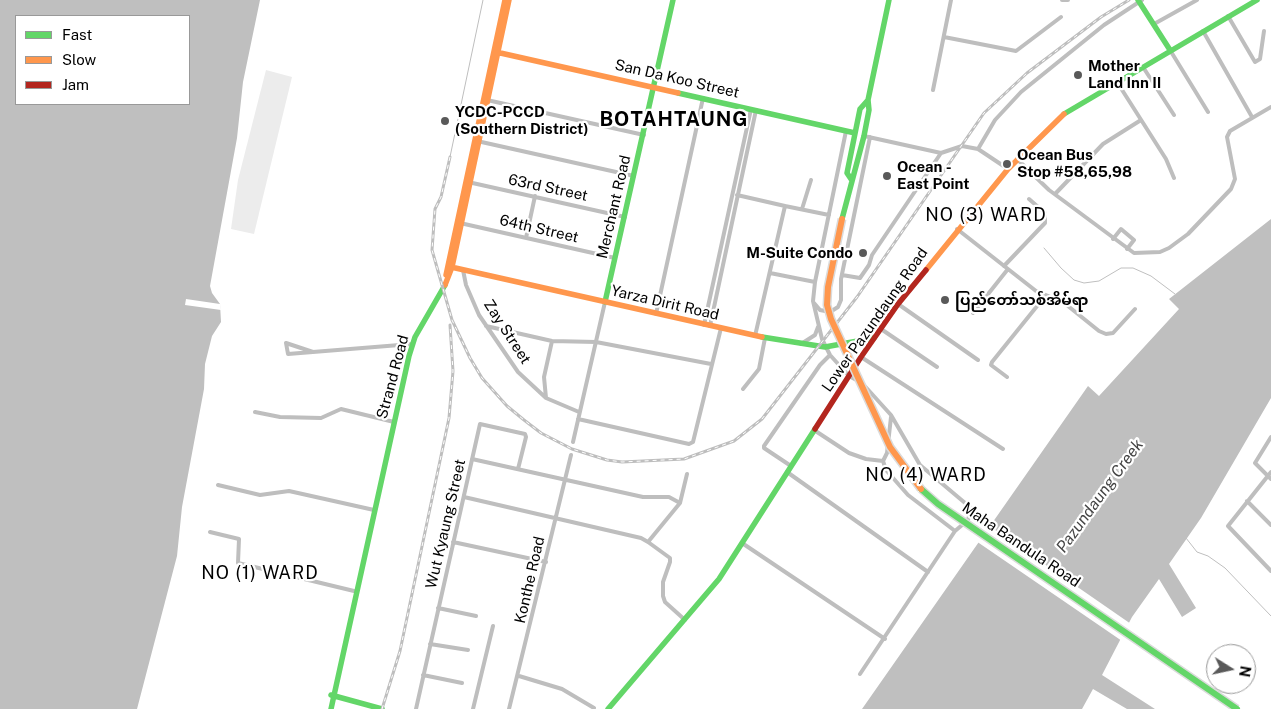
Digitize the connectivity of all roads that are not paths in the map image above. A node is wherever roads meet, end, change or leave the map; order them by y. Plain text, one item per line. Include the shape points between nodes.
1 (505, 0) edge
2 (510, 0) edge
3 (673, 0) edge
4 (889, 0) edge
5 (951, 0) edge
6 (1062, 0) edge
7 (1068, 0) edge
8 (1140, 0) edge
9 (1197, 0) edge
10 (1257, 0) edge
11 (1228, 16) junction
12 (1061, 17) dead end
13 (1154, 24) junction
14 (1203, 31) junction
15 (1264, 31) dead end
16 (944, 37) junction
17 (1170, 50) junction
18 (496, 52) junction
19 (1143, 67) junction
20 (1116, 82) junction
21 (655, 87) junction
22 (933, 90) dead end
23 (703, 98) junction
24 (486, 100) junction
25 (868, 100) junction
26 (1271, 107) edge
27 (754, 109) junction
28 (1208, 112) dead end
29 (1174, 115) dead end
30 (1252, 117) junction
31 (1141, 120) junction
32 (846, 131) junction
33 (855, 133) junction
34 (644, 135) junction
35 (867, 136) junction
36 (477, 141) junction
37 (978, 149) junction
38 (941, 153) junction
39 (1017, 159) junction
40 (1008, 170) junction
41 (634, 176) junction
42 (851, 178) junction
43 (1174, 178) dead end
44 (811, 180) dead end
45 (468, 182) junction
46 (1055, 194) junction
47 (735, 195) junction
48 (535, 196) junction
49 (1029, 199) dead end
50 (785, 206) junction
51 (802, 209) junction
52 (829, 215) junction
53 (625, 217) junction
54 (460, 223) junction
55 (957, 229) junction
56 (724, 232) junction
57 (730, 234) junction
58 (526, 238) junction
59 (1113, 239) junction
60 (1127, 249) junction
61 (615, 258) junction
62 (718, 259) junction
63 (724, 260) junction
64 (1004, 266) junction
65 (450, 267) junction
66 (1008, 269) junction
67 (463, 270) junction
68 (770, 273) junction
69 (842, 275) junction
70 (815, 282) junction
71 (1046, 295) junction
72 (605, 302) junction
73 (813, 302) junction
74 (898, 304) junction
75 (1135, 309) dead end
76 (973, 313) dead end
77 (656, 314) junction
78 (707, 325) junction
79 (486, 326) junction
80 (818, 327) junction
81 (721, 328) junction
82 (881, 329) junction
83 (755, 336) junction
84 (765, 338) junction
85 (874, 338) junction
86 (552, 341) junction
87 (596, 342) junction
88 (410, 344) junction
89 (800, 345) junction
90 (825, 346) junction
91 (313, 352) junction
92 (830, 355) junction
93 (861, 357) junction
94 (978, 360) dead end
95 (711, 364) junction
96 (937, 367) dead end
97 (849, 376) junction
98 (1007, 377) dead end
99 (743, 389) dead end
100 (546, 398) junction
101 (256, 412) dead end
102 (579, 412) junction
103 (891, 416) junction
104 (578, 419) junction
105 (393, 422) junction
106 (814, 430) junction
107 (1271, 437) edge
108 (573, 442) dead end
109 (1003, 449) dead end
110 (571, 455) dead end
111 (472, 459) junction
112 (883, 461) junction
113 (518, 469) junction
114 (789, 469) junction
115 (687, 474) dead end
116 (1270, 475) edge
117 (565, 480) junction
118 (218, 485) dead end
119 (464, 497) junction
120 (1247, 501) junction
121 (680, 503) junction
122 (373, 510) junction
123 (556, 518) junction
124 (1271, 525) edge
125 (210, 532) dead end
126 (955, 532) junction
127 (453, 542) junction
128 (648, 542) junction
129 (742, 543) junction
130 (546, 562) junction
131 (1271, 571) edge
132 (928, 572) junction
133 (354, 591) junction
134 (438, 608) junction
135 (476, 616) dead end
136 (685, 620) junction
137 (492, 626) dead end
138 (885, 639) junction
139 (430, 644) junction
140 (468, 650) dead end
141 (860, 674) dead end
142 (423, 675) junction
143 (519, 676) junction
144 (462, 683) dead end
145 (332, 696) junction
146 (594, 708) edge
147 (329, 709) edge
148 (382, 709) edge
149 (416, 709) edge
150 (473, 709) edge
151 (509, 709) edge
152 (608, 709) edge
153 (1237, 709) edge

1 - 18 main road, Strand Road
2 - 18 main road, Strand Road
3 - 21 main road, Merchant Road
4 - 25 main road, Maha Bandula Road
5 - 16 street
6 - 7 street
8 - 13 main road
8 - 37 street via 1021,92 995,120
9 - 13 street
10 - 11 main road, Lower Pazundaung Road
11 - 14 main road, Lower Pazundaung Road
11 - 15 street via 1256,62 1260,59
12 - 16 street via 1016,51
13 - 17 main road
14 - 17 main road, Lower Pazundaung Road
14 - 30 street
16 - 22 street
17 - 19 main road, Lower Pazundaung Road
17 - 28 street
18 - 21 main road, San Da Koo Street
18 - 24 main road, Strand Road
19 - 20 main road, Lower Pazundaung Road
19 - 29 street
20 - 31 street
20 - 39 main road, Lower Pazundaung Road via 1059,117
21 - 23 main road, San Da Koo Street
21 - 34 main road, Merchant Road
23 - 27 main road, San Da Koo Street
23 - 77 street
24 - 34 street
24 - 36 main road, Strand Road
25 - 33 main road, Maha Bandula Road via 860,109
25 - 35 main road, Maha Bandula Road
26 - 30 street
27 - 32 main road, San Da Koo Street
27 - 47 street
30 - 60 street via 1230,130 1227,136 1234,184 1212,211 1169,248 1160,252 1134,253
31 - 43 street
31 - 46 street via 1103,144
32 - 33 main road, San Da Koo Street
32 - 52 street
33 - 42 main road, Maha Bandula Road via 847,173
34 - 41 main road, Merchant Road
35 - 38 street
35 - 42 main road, Maha Bandula Road
35 - 69 street
36 - 41 street
36 - 45 main road, Strand Road
37 - 38 street via 962,146
37 - 40 street
38 - 69 street via 860,278
39 - 40 main road, Lower Pazundaung Road
39 - 46 street
40 - 55 main road, Lower Pazundaung Road
41 - 53 main road, Merchant Road
42 - 153 main road, Maha Bandula Road, bridge via 827,305 890,447 912,479 938,504
44 - 51 street
45 - 48 street, 63rd Street
45 - 54 main road, Strand Road
46 - 59 street
47 - 50 street
47 - 56 street
47 - 57 street
48 - 53 street, 63rd Street
48 - 58 street
49 - 64 street via 1045,213 1045,223
50 - 51 street
50 - 68 street
51 - 52 street
52 - 70 street
53 - 61 main road, Merchant Road
54 - 58 street, 64th Street
54 - 65 main road, Strand Road
55 - 64 street
55 - 74 main road, Lower Pazundaung Road
56 - 57 street
56 - 62 street
57 - 63 street
58 - 61 street, 64th Street
59 - 60 street
59 - 60 street via 1121,229 1134,240
61 - 72 main road, Merchant Road
62 - 63 street
62 - 78 street
63 - 78 street
64 - 66 street
65 - 67 main road, Yarza Dirit Road
65 - 88 main road, Strand Road via 447,281
66 - 71 street
66 - 76 street
67 - 72 main road, Yarza Dirit Road
67 - 79 street, Zay Street via 466,285
68 - 70 street
68 - 83 street
69 - 73 street via 838,307 825,312
70 - 73 street
71 - 75 street via 1063,302 1106,334 1113,333
71 - 98 street via 992,362 991,365
72 - 77 main road, Yarza Dirit Road
72 - 87 street
73 - 80 street
74 - 82 main road, Lower Pazundaung Road
74 - 94 street
77 - 78 main road, Yarza Dirit Road
78 - 81 main road, Yarza Dirit Road
79 - 86 street
79 - 100 street, Zay Street via 518,372
80 - 89 street via 815,335
80 - 90 street
81 - 83 main road, Yarza Dirit Road
81 - 95 street
82 - 85 main road, Lower Pazundaung Road
82 - 96 street
83 - 84 main road, Yarza Dirit Road
84 - 89 main road, Yarza Dirit Road
84 - 99 street via 759,369
85 - 90 main road, Yarza Dirit Road
85 - 93 main road, Lower Pazundaung Road
86 - 87 street
86 - 100 street via 544,377
87 - 95 street
87 - 102 street
88 - 91 street
88 - 105 main road, Strand Road
89 - 90 main road, Yarza Dirit Road
90 - 92 street
91 - 91 street via 290,344 286,343 288,354
92 - 97 street
92 - 114 street via 764,446
93 - 97 main road, Lower Pazundaung Road
93 - 109 street
95 - 104 street via 693,442 689,444
97 - 103 street via 862,383
97 - 106 main road, Lower Pazundaung Road
100 - 102 street, Zay Street
101 - 105 street via 280,417 316,418 327,417 341,409
102 - 104 street
103 - 112 street via 889,445
103 - 126 street via 920,465 971,508 968,520
104 - 108 street
105 - 122 main road, Strand Road
106 - 112 street via 850,453
106 - 114 main road, Lower Pazundaung Road
107 - 116 street via 1255,463
110 - 117 street, Konthe Road
111 - 113 street
111 - 113 street, Wut Kyaung Street via 482,424 526,435
111 - 119 street, Wut Kyaung Street
112 - 126 street via 886,470 908,495
113 - 117 street
114 - 129 main road, Lower Pazundaung Road
114 - 132 street
115 - 121 street
116 - 120 street
117 - 121 street via 644,497 669,497
117 - 123 street, Konthe Road
118 - 122 street via 260,495 289,491
119 - 123 street
119 - 127 street, Wut Kyaung Street
120 - 124 street
120 - 131 street via 1228,526
121 - 128 street
122 - 133 main road, Strand Road
122 - 145 main road, Strand Road
123 - 128 street
123 - 130 street, Konthe Road
125 - 133 street via 239,539 238,563
126 - 132 street
127 - 130 street
127 - 134 street, Wut Kyaung Street
128 - 136 street via 670,558 662,582 663,596 665,602
129 - 136 main road, Lower Pazundaung Road
129 - 138 street
130 - 143 street, Konthe Road
132 - 138 street
133 - 145 main road, Strand Road
134 - 135 street
134 - 139 street, Wut Kyaung Street
136 - 152 main road, Lower Pazundaung Road
137 - 150 street
138 - 141 street
139 - 140 street
139 - 142 street, Wut Kyaung Street
142 - 144 street
142 - 149 street, Wut Kyaung Street
143 - 146 street via 562,689
143 - 151 street, Konthe Road
145 - 147 main road, Strand Road
145 - 148 main road

